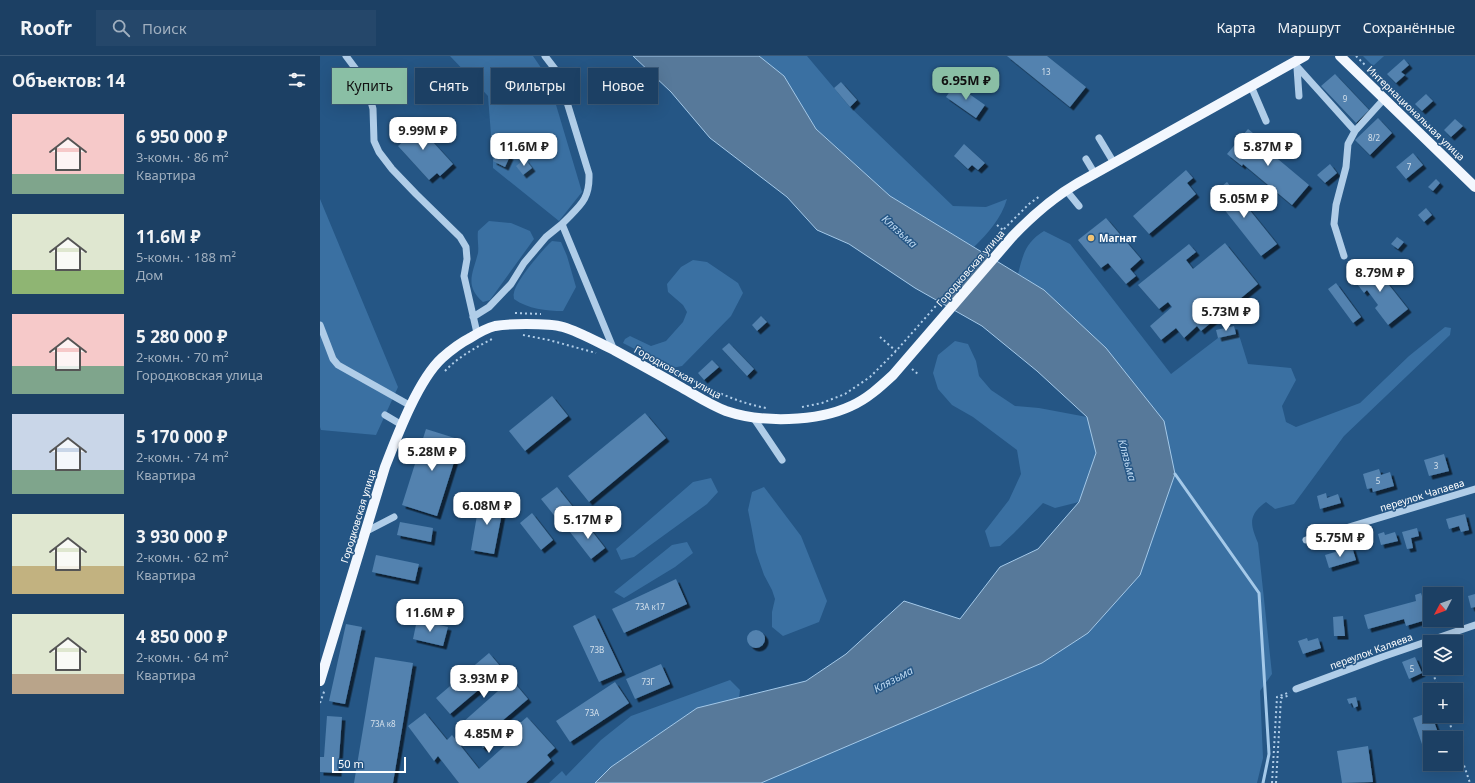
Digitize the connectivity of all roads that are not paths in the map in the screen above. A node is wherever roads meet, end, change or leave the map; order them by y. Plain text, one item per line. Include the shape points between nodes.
1 (346, 56) edge
2 (546, 56) edge
3 (1305, 56) edge
4 (1346, 58) edge
5 (1295, 65) junction
6 (1251, 86) junction
7 (1298, 96) dead end
8 (1384, 99) junction
9 (1266, 121) dead end
10 (1354, 131) junction
11 (1099, 138) dead end
12 (1086, 159) dead end
13 (1114, 163) junction
14 (1095, 174) junction
15 (1475, 187) edge
16 (1066, 190) junction
17 (1079, 206) dead end
18 (562, 224) junction
19 (1344, 256) dead end
20 (472, 317) junction
21 (320, 326) edge
22 (477, 333) junction
23 (614, 350) junction
24 (411, 406) junction
25 (385, 415) dead end
26 (753, 417) junction
27 (402, 425) junction
28 (782, 460) dead end
29 (1475, 490) edge
30 (394, 517) dead end
31 (365, 532) junction
32 (1306, 540) dead end
33 (1475, 625) edge
34 (1382, 656) junction
35 (1385, 665) dead end
36 (324, 682) edge
37 (1296, 691) road end

1 - 20 street via 368,90 374,141 379,152 392,169 460,237 466,247 464,276
2 - 18 street via 558,73 589,174 586,198
3 - 5 main road, Городковская улица
4 - 8 main road, Интернациональная улица
5 - 6 main road, Городковская улица
5 - 7 street
5 - 10 street
6 - 9 street
6 - 13 main road, Городковская улица
8 - 10 street
8 - 15 main road, Интернациональная улица
10 - 19 street via 1348,144 1334,224
11 - 13 street
12 - 14 street
13 - 14 main road, Городковская улица
14 - 16 main road, Городковская улица
16 - 17 street
16 - 26 main road, Городковская улица via 1038,211 1012,237 907,364 874,392 852,406 828,414 801,418
18 - 20 street via 546,237 494,303
18 - 23 street
20 - 22 street
21 - 24 street via 333,359 338,365
22 - 23 main road, Городковская улица via 494,326 512,324 563,327
22 - 24 main road, Городковская улица via 442,358 430,372
23 - 26 main road, Городковская улица via 710,404 738,415
24 - 27 main road, Городковская улица
25 - 27 street
26 - 28 street
27 - 31 main road, Городковская улица via 385,467
29 - 32 street, переулок Чапаева
30 - 31 street
31 - 36 main road, Городковская улица
33 - 34 street, переулок Каляева
34 - 35 street
34 - 37 street, переулок Каляева

